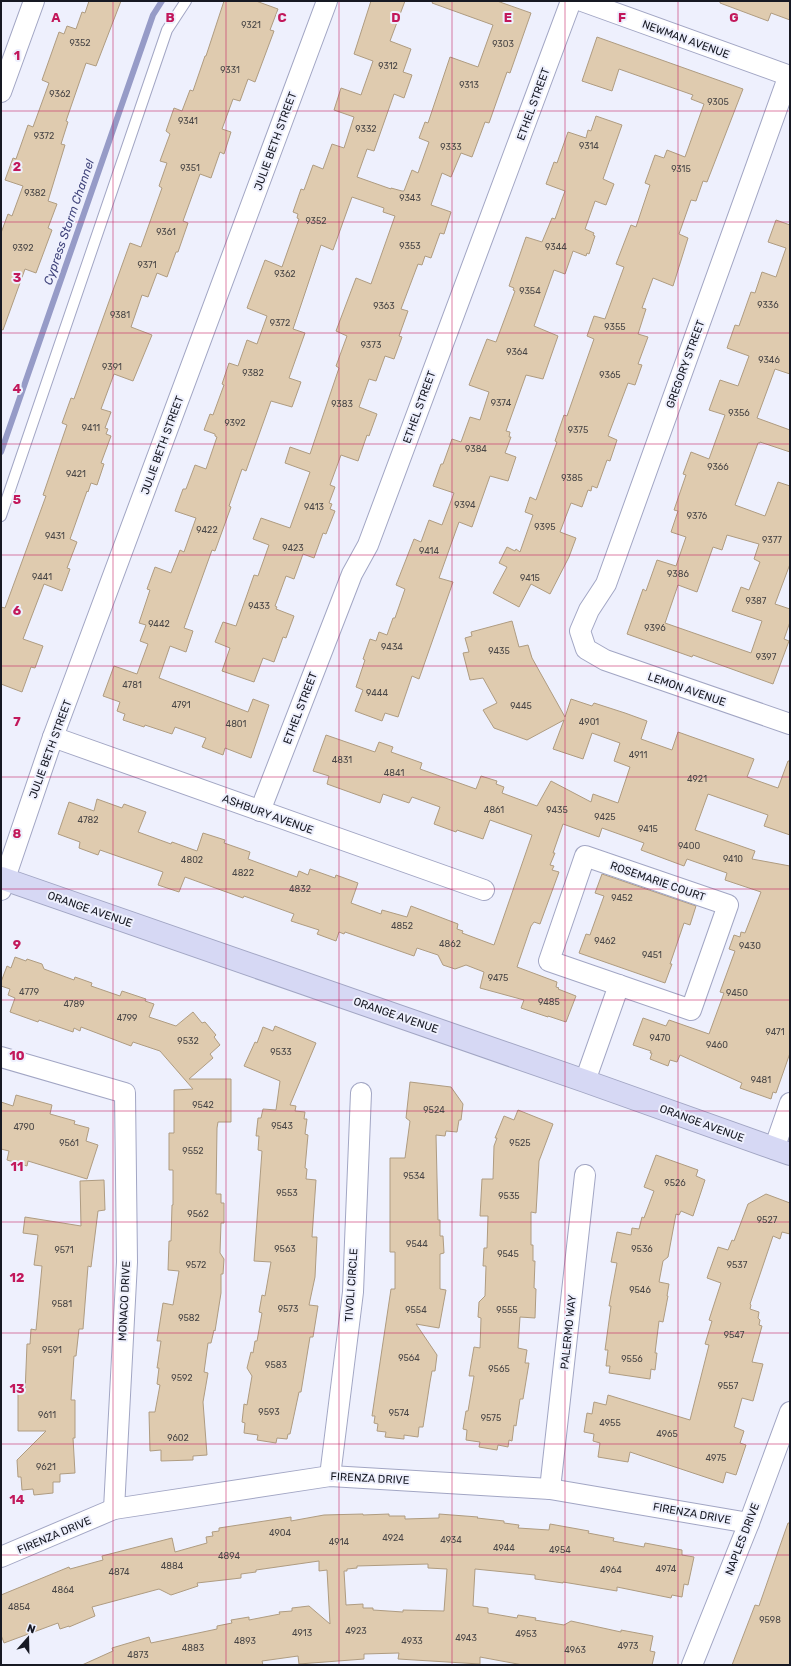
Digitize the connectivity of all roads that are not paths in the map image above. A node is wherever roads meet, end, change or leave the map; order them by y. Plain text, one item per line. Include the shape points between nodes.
1 (34, 1) edge
2 (186, 1) edge
3 (327, 1) edge
4 (571, 1) edge
5 (582, 1) edge
6 (789, 76) edge
7 (1, 92) edge
8 (1, 516) edge
9 (586, 649) joint
10 (790, 724) edge
11 (53, 737) junction
12 (260, 811) junction
13 (2, 883) edge
14 (484, 890) dead end
15 (619, 985) junction
16 (1, 1056) edge
17 (585, 1081) junction
18 (361, 1093) dead end
19 (790, 1103) edge
20 (782, 1151) edge
21 (585, 1176) dead end
22 (790, 1412) edge
23 (330, 1476) junction
24 (550, 1489) junction
25 (114, 1509) junction
26 (748, 1523) junction
27 (1, 1557) edge
28 (692, 1665) edge

1 - 7 street
2 - 8 lane via 167,30
3 - 11 street, JULIE BETH STREET
4 - 12 street, ETHEL STREET via 368,545 352,574
5 - 6 street, NEWMAN AVENUE
6 - 9 street, GREGORY STREET via 606,584 589,610 580,631
9 - 10 street, LEMON AVENUE via 606,660
11 - 12 street, ASHBURY AVENUE
11 - 13 street, JULIE BETH STREET
12 - 14 street, ASHBURY AVENUE
13 - 17 main road, ORANGE AVENUE
15 - 15 street, ROSEMARIE COURT via 691,1010 728,905 585,856 549,961
15 - 17 street
16 - 25 street, MONACO DRIVE via 125,1092 127,1262
17 - 20 main road, ORANGE AVENUE
18 - 23 street, TIVOLI CIRCLE via 353,1292
19 - 20 street
21 - 24 street, PALERMO WAY
22 - 26 street, NAPLES DRIVE
23 - 24 street, FIRENZA DRIVE
23 - 25 street, FIRENZA DRIVE
24 - 26 street, FIRENZA DRIVE
25 - 27 street, FIRENZA DRIVE
26 - 28 street, NAPLES DRIVE

